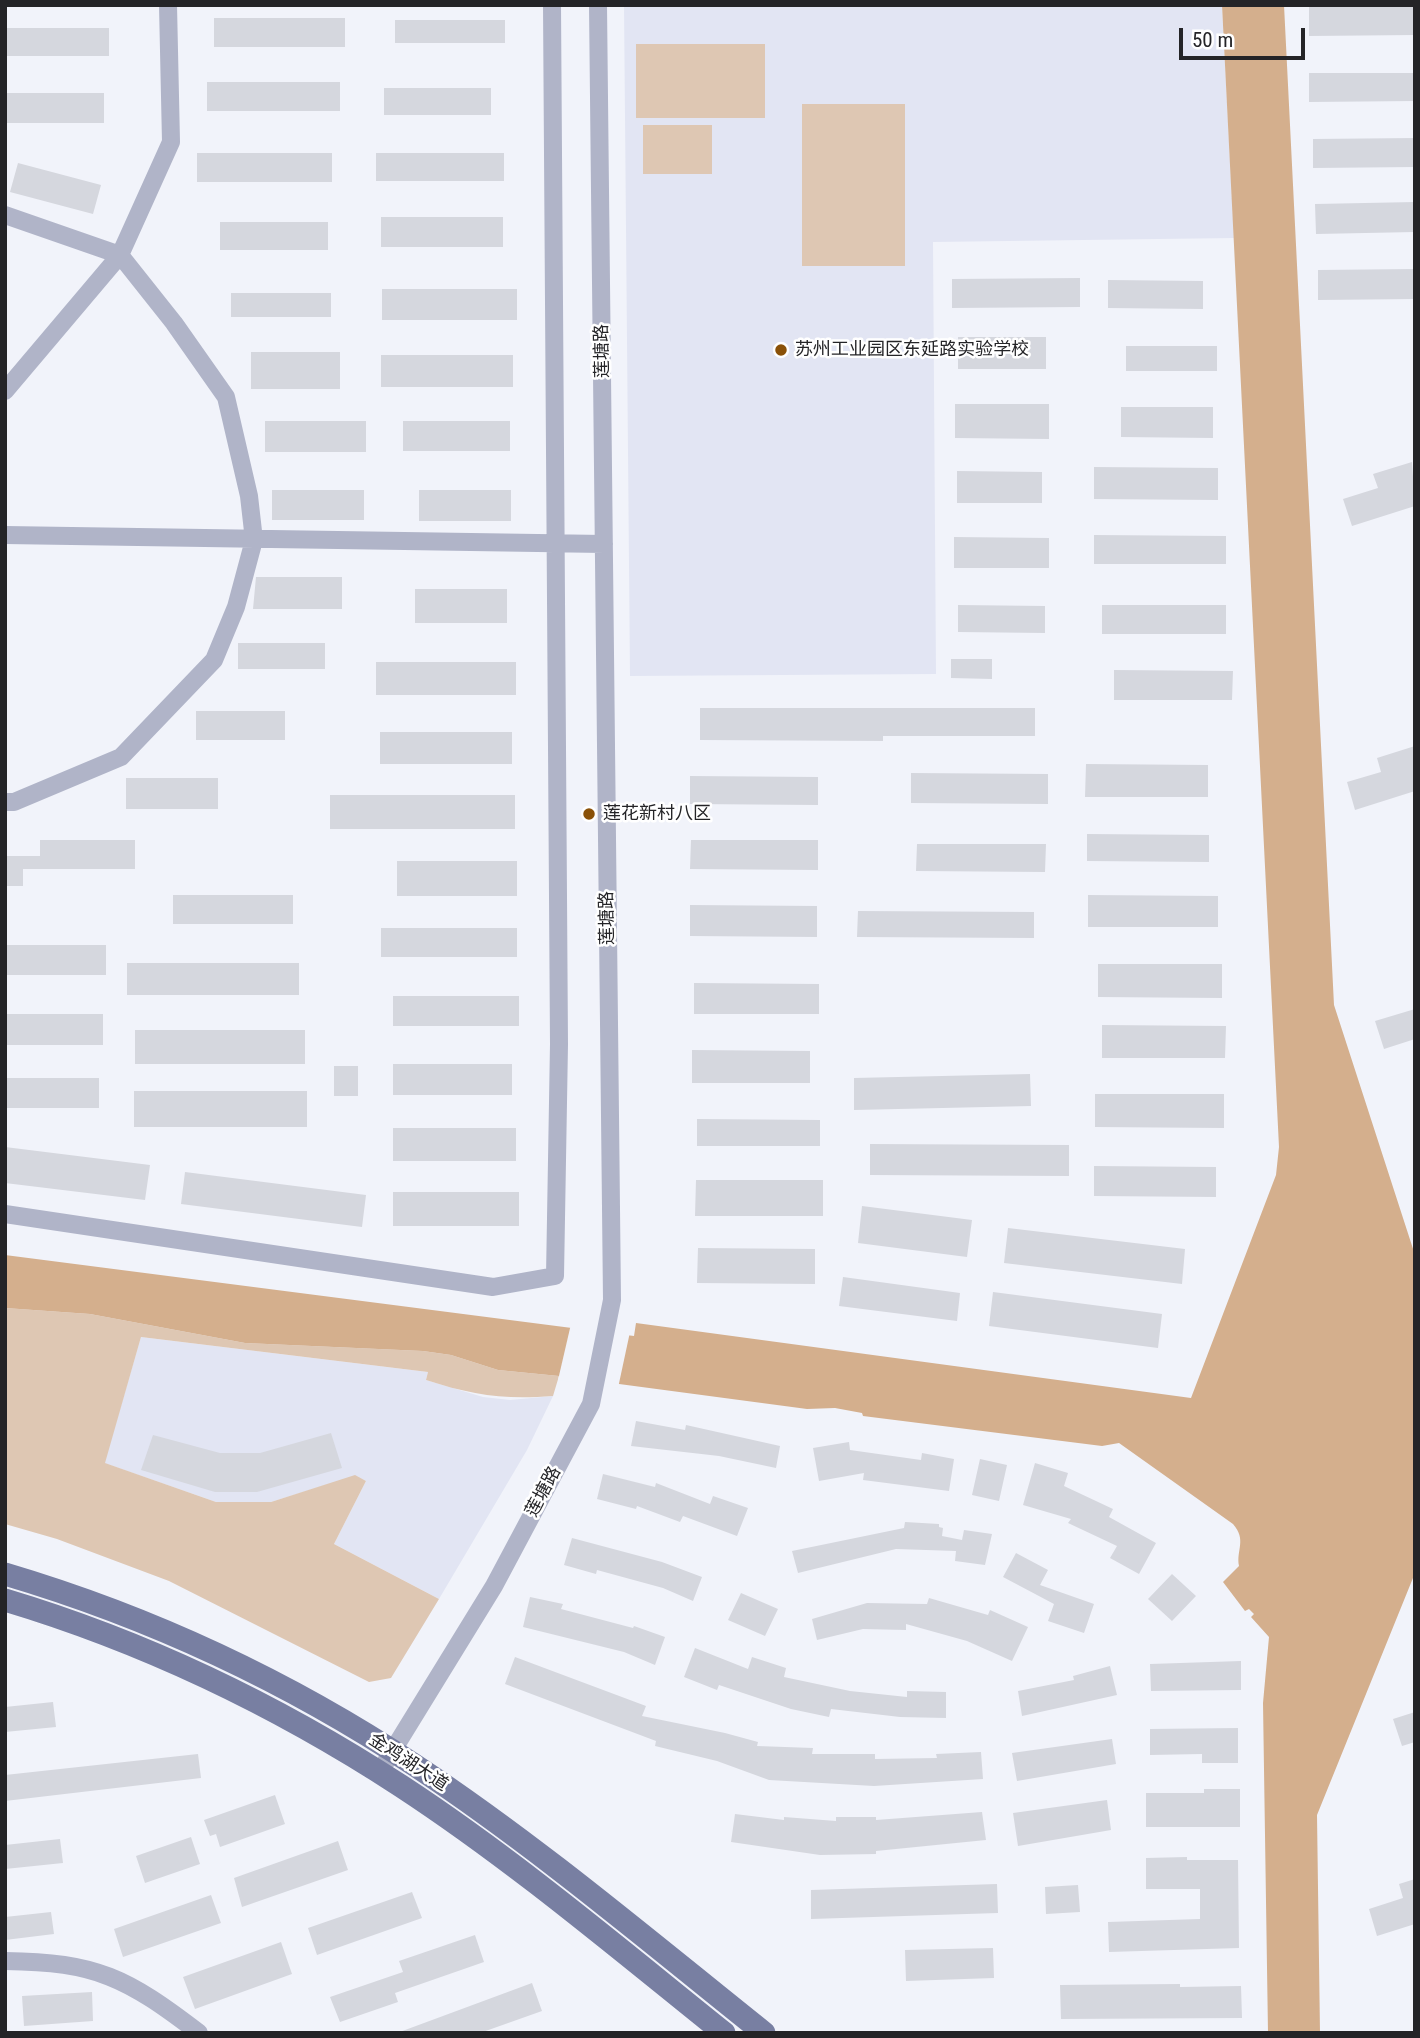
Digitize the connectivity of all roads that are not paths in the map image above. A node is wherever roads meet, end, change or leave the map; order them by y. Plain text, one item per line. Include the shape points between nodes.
1 (168, 5) edge
2 (552, 5) edge
3 (598, 5) edge
4 (5, 215) edge
5 (120, 254) junction
6 (5, 391) edge
7 (5, 535) edge
8 (254, 541) junction
9 (556, 544) junction
10 (604, 544) junction
11 (5, 802) edge
12 (5, 1214) edge
13 (5, 1574) edge
14 (5, 1600) edge
15 (393, 1752) junction
16 (379, 1773) junction
17 (5, 1961) edge
18 (199, 2033) edge
19 (724, 2033) edge
20 (764, 2033) edge

1 - 5 street via 171,142
2 - 9 street
3 - 10 street, 莲塘路
4 - 5 street
5 - 6 street
5 - 8 street via 226,397 249,496
7 - 8 street
8 - 9 street
8 - 11 street via 236,607 214,660 205,670 121,757
9 - 10 street
9 - 12 street via 559,1044 555,1276 493,1287
10 - 15 street, 莲塘路 via 612,1300 591,1404 494,1586
13 - 15 main road, 金鸡湖大道 via 86,1598 214,1651
14 - 16 main road, 金鸡湖大道 via 78,1622 203,1674
15 - 16 street, 莲塘路
15 - 20 main road, 金鸡湖大道 via 542,1856
16 - 19 main road, 金鸡湖大道 via 526,1875
17 - 18 street via 75,1965 106,1972 156,2000

